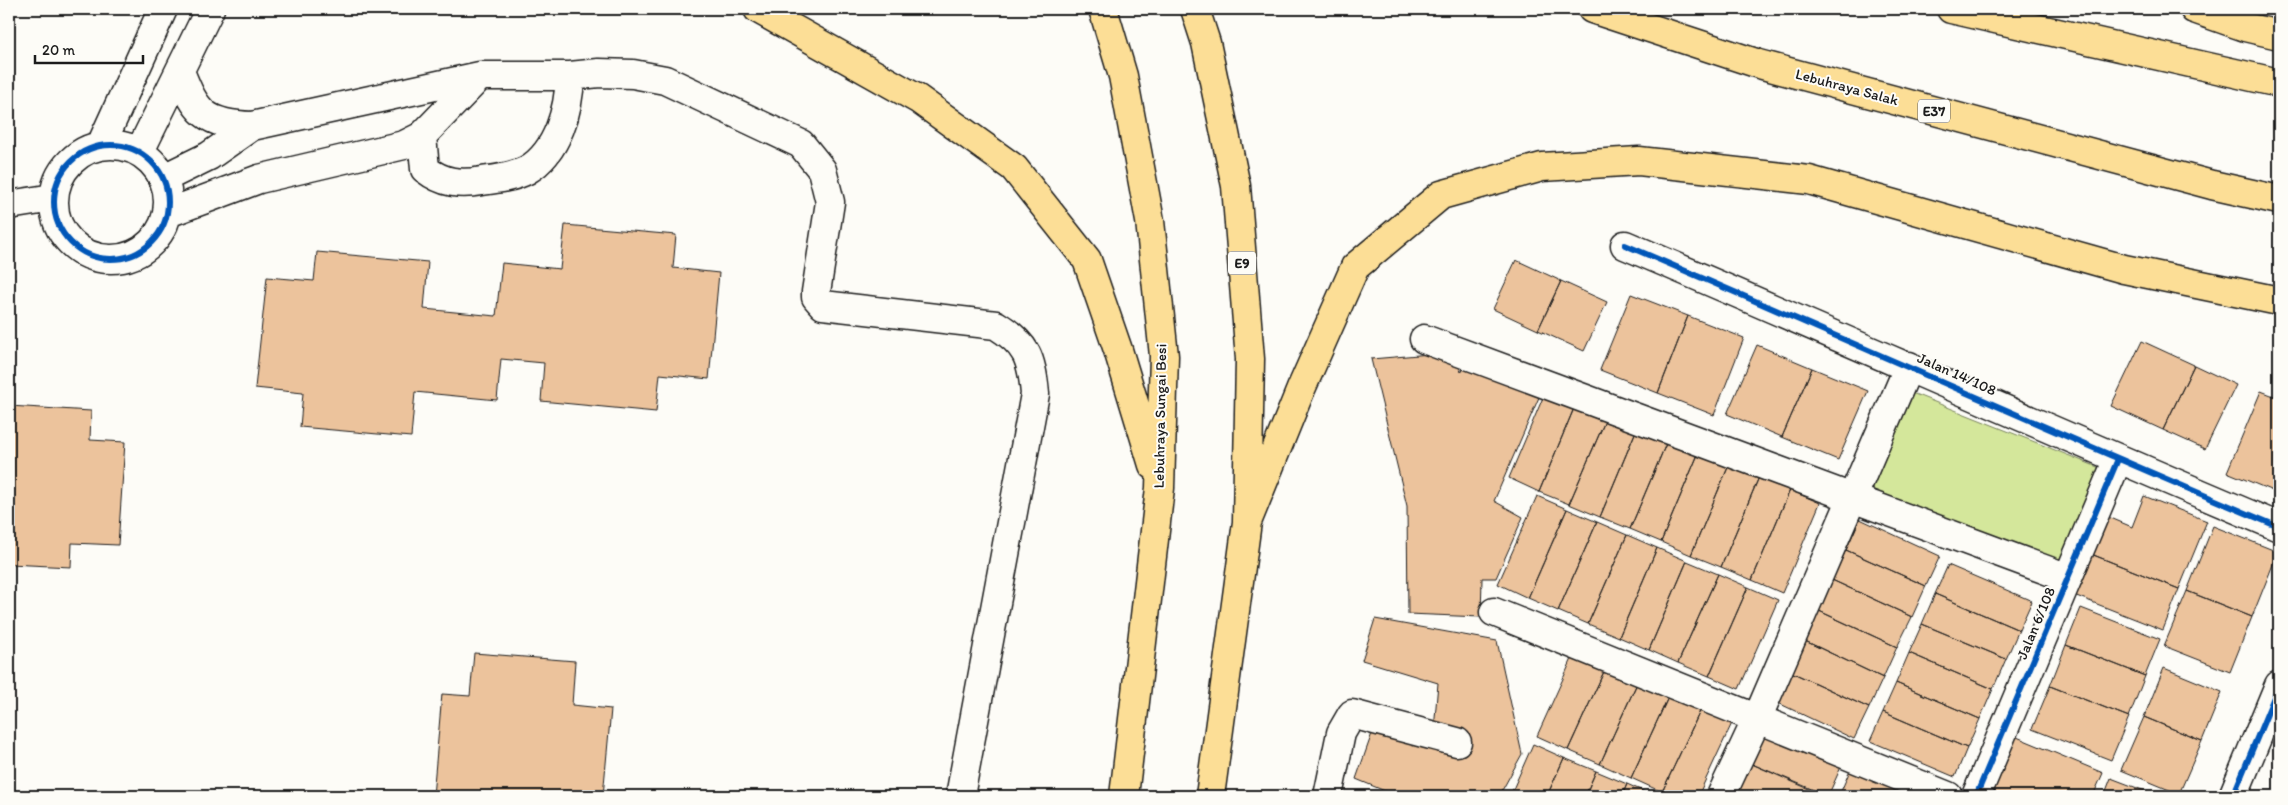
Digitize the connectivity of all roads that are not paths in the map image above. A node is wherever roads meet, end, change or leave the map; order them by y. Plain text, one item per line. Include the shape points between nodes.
1 (163, 9) edge
2 (210, 9) edge
3 (758, 9) edge
4 (1103, 9) edge
5 (1195, 9) edge
6 (1592, 9) edge
7 (1951, 9) edge
8 (2194, 9) edge
9 (2279, 35) edge
10 (180, 71) junction
11 (480, 76) junction
12 (570, 76) junction
13 (2279, 83) edge
14 (252, 126) junction
15 (422, 136) junction
16 (102, 145) junction
17 (140, 151) junction
18 (164, 178) junction
19 (54, 198) junction
20 (2279, 200) edge
21 (9, 205) edge
22 (168, 213) junction
23 (1625, 245) dead end
24 (2279, 301) edge
25 (1424, 338) dead end
26 (1909, 366) junction
27 (2118, 460) junction
28 (1160, 488) junction
29 (1854, 497) junction
30 (1247, 522) junction
31 (2279, 527) edge
32 (2068, 578) junction
33 (1494, 612) dead end
34 (2279, 685) edge
35 (1757, 719) junction
36 (1457, 742) dead end
37 (960, 796) edge
38 (1124, 796) edge
39 (1210, 796) edge
40 (1328, 796) edge
41 (1721, 796) edge
42 (1948, 796) edge
43 (1976, 796) edge
44 (2233, 796) edge

1 - 16 street
2 - 10 street
3 - 28 highway via 918,99 1014,168 1087,260
4 - 28 highway, Lebuhraya Sungai Besi via 1124,76 1150,221 1164,356
5 - 30 highway, E9 via 1206,43 1236,186 1250,359
6 - 20 highway, Lebuhraya Salak / E37 via 1759,64 2202,183
7 - 13 highway
8 - 9 highway
10 - 14 street via 190,98 204,114 226,125
10 - 17 street
11 - 12 street
11 - 14 street
11 - 15 street
12 - 15 street via 560,128 541,158 527,170 476,182 437,179 425,169
12 - 37 street via 633,74 665,80 801,144 822,170 830,202 816,292 816,298 823,305 996,325 1013,335 1026,354 1033,371 1035,394
14 - 18 street via 209,156
15 - 22 street via 404,144 259,179
16 - 17 street via 120,145
16 - 19 street via 84,152 69,164 58,179
17 - 18 street
18 - 22 street
19 - 21 street
19 - 22 street via 61,231 87,254 103,258 121,258 137,253 162,230
23 - 26 street, Jalan 14/108
24 - 30 highway via 2124,269 1809,180 1639,161 1542,167 1442,195 1356,267 1301,389
25 - 29 street
26 - 27 street, Jalan 14/108
26 - 29 street
27 - 31 street, Jalan 14/108
27 - 32 street, Jalan 6/108
28 - 38 highway, Lebuhraya Sungai Besi
29 - 32 street
29 - 35 street
30 - 39 highway, E9
32 - 43 street, Jalan 6/108
33 - 35 street
34 - 44 street
35 - 41 street
35 - 42 street
36 - 40 street via 1352,714 1341,733

